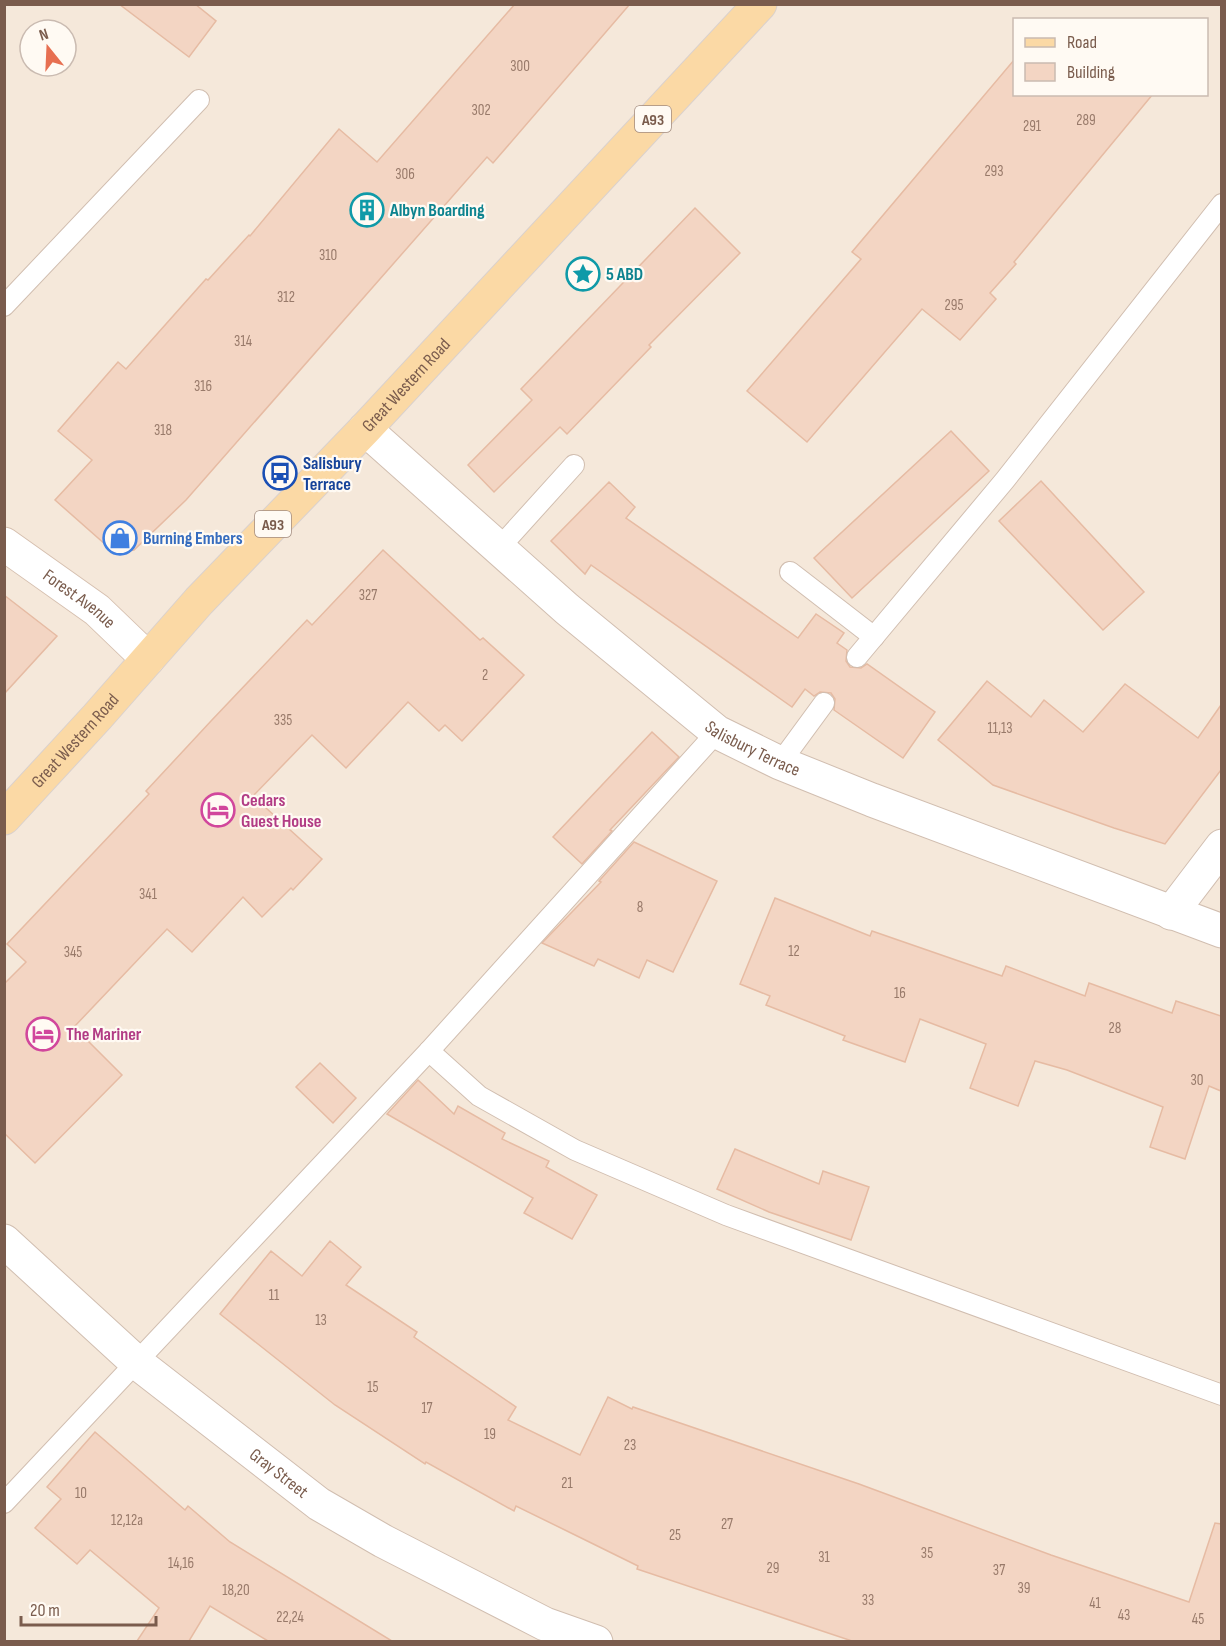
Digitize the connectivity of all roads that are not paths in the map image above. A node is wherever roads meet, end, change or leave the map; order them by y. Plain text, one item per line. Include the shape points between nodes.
1 (760, 4) edge
2 (199, 100) dead end
3 (1221, 204) edge
4 (4, 306) edge
5 (365, 429) junction
6 (574, 465) dead end
7 (4, 544) edge
8 (500, 548) junction
9 (790, 572) dead end
10 (874, 637) junction
11 (857, 657) dead end
12 (148, 659) junction
13 (824, 703) dead end
14 (717, 732) junction
15 (780, 763) junction
16 (4, 818) edge
17 (1221, 846) edge
18 (1172, 913) junction
19 (1221, 931) edge
20 (429, 1051) junction
21 (4, 1241) edge
22 (136, 1362) junction
23 (1221, 1395) edge
24 (4, 1503) edge
25 (596, 1641) edge

1 - 5 main road, Great Western Road / A93
2 - 4 lane
3 - 10 lane via 1005,480
5 - 8 street, Salisbury Terrace
5 - 12 main road, Great Western Road / A93
6 - 8 lane
7 - 12 street, Forest Avenue via 97,610
8 - 14 street, Salisbury Terrace via 567,609
9 - 10 lane
10 - 11 lane
12 - 16 main road, Great Western Road / A93
13 - 15 lane
14 - 15 street, Salisbury Terrace
14 - 20 lane
15 - 18 street, Salisbury Terrace
17 - 18 street
18 - 19 street, Salisbury Terrace
20 - 22 lane
20 - 23 lane via 479,1096 586,1155 726,1215
21 - 22 street, Gray Street
22 - 24 lane
22 - 25 street, Gray Street via 320,1504 545,1624

